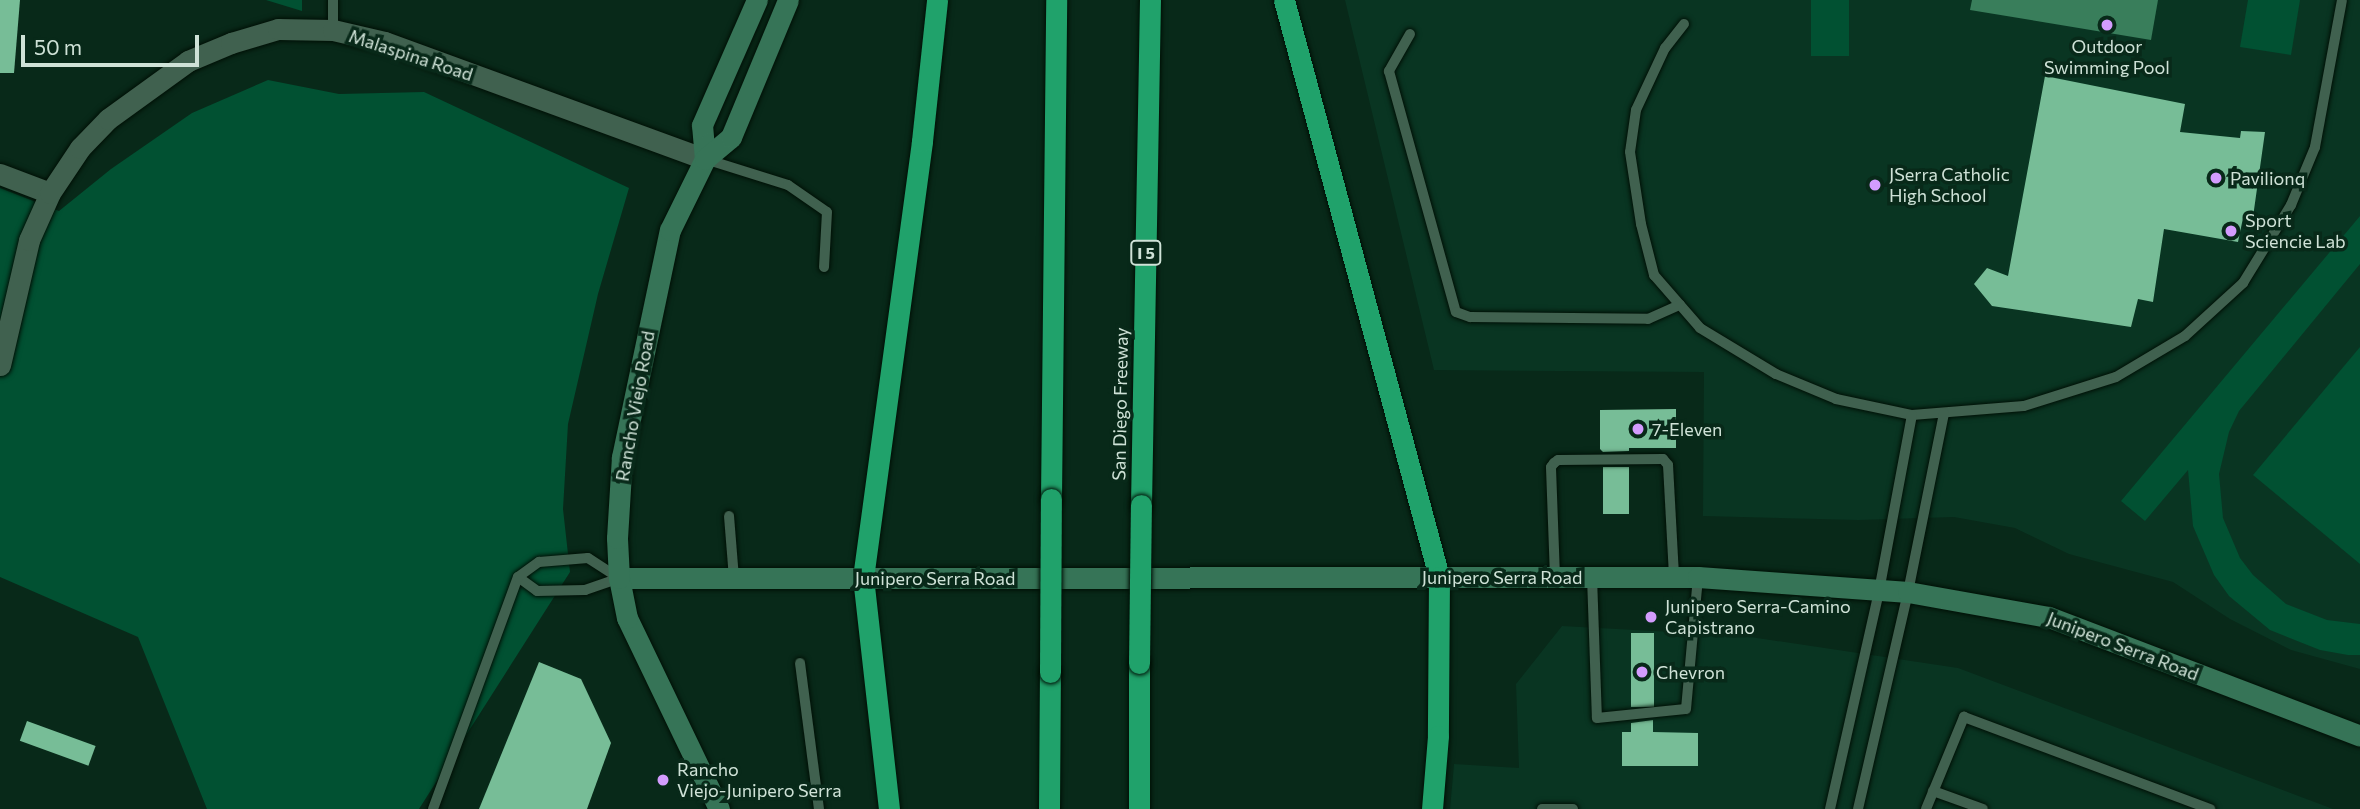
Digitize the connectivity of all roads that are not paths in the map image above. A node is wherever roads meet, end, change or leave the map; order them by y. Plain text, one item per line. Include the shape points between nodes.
1 (334, 0) edge
2 (757, 0) edge
3 (788, 0) edge
4 (937, 0) edge
5 (1056, 0) edge
6 (1150, 0) edge
7 (1284, 0) edge
8 (2343, 0) edge
9 (1684, 24) dead end
10 (333, 30) junction
11 (1410, 34) dead end
12 (705, 159) junction
13 (0, 174) edge
14 (50, 193) junction
15 (824, 267) dead end
16 (1681, 305) junction
17 (0, 365) edge
18 (1944, 414) junction
19 (1912, 415) junction
20 (729, 516) dead end
21 (518, 577) junction
22 (1592, 577) junction
23 (1674, 577) junction
24 (1698, 577) junction
25 (619, 578) junction
26 (734, 578) junction
27 (863, 578) junction
28 (1439, 578) junction
29 (1555, 578) junction
30 (1879, 591) junction
31 (1908, 592) junction
32 (800, 663) dead end
33 (2360, 736) edge
34 (1933, 791) junction
35 (433, 809) edge
36 (719, 809) edge
37 (819, 809) edge
38 (889, 809) edge
39 (1049, 809) edge
40 (1139, 809) edge
41 (1432, 809) edge
42 (1542, 809) edge
43 (1573, 809) edge
44 (1830, 809) edge
45 (1858, 809) edge
46 (1926, 809) edge
47 (1983, 809) edge
48 (2210, 809) edge

1 - 10 lane
2 - 12 main road via 702,125
3 - 12 main road, Rancho Viejo Road via 731,137
4 - 27 highway
5 - 39 highway, bridge
6 - 40 highway, San Diego Freeway / I 5, bridge
7 - 28 highway
8 - 18 lane via 2315,146 2291,205 2243,283 2185,336 2116,377 2024,406
9 - 16 lane via 1665,48 1636,110 1630,152 1654,275
10 - 12 street, Malaspina Road via 385,42
10 - 14 street, Malaspina Road via 278,29 188,61 108,119 80,148
11 - 16 lane via 1389,71 1456,312 1470,317 1648,319
12 - 15 lane via 788,185 827,212
12 - 25 main road, Rancho Viejo Road via 670,230 622,457
13 - 14 street
14 - 17 street, Malaspina Road via 29,240
16 - 19 lane via 1700,328 1776,374 1836,399
18 - 19 lane
18 - 31 lane
19 - 30 lane
20 - 26 lane
21 - 25 lane via 537,592 585,590
21 - 25 lane via 539,562 588,558
21 - 35 lane
22 - 23 main road, Junipero Serra Road
22 - 24 lane via 1597,718 1686,709
22 - 29 main road, Junipero Serra Road
23 - 24 main road, Junipero Serra Road
23 - 29 lane via 1668,465 1663,459 1554,463
24 - 30 main road, Junipero Serra Road
25 - 26 main road, Junipero Serra Road
25 - 36 main road, Rancho Viejo Road via 632,630
26 - 27 main road, Junipero Serra Road
27 - 28 main road, Junipero Serra Road
27 - 38 highway
28 - 29 main road, Junipero Serra Road
28 - 41 highway via 1438,736
30 - 31 main road, Junipero Serra Road
30 - 44 lane
31 - 33 main road, Junipero Serra Road via 2049,617
31 - 45 lane
32 - 37 lane
34 - 46 lane
34 - 47 lane
34 - 48 lane via 1964,717
42 - 43 lane

